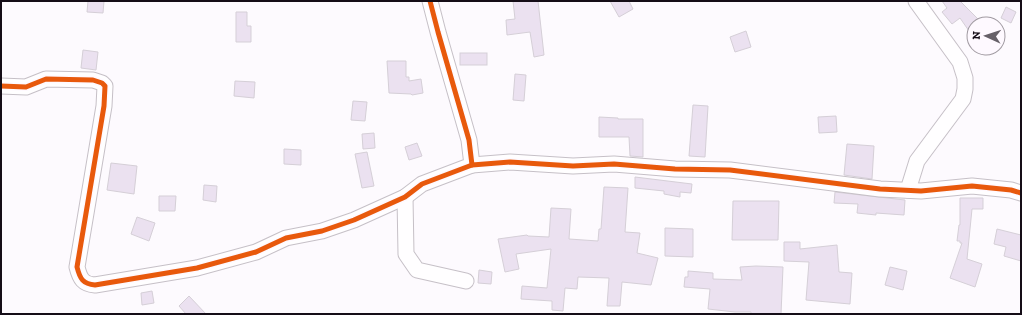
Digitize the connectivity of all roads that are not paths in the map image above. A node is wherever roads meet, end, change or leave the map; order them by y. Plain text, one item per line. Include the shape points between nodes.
1 (430, 1) edge
2 (916, 1) edge
3 (1, 86) edge
4 (472, 166) junction
5 (908, 190) junction
6 (1021, 193) edge
7 (405, 197) junction
8 (466, 281) dead end

1 - 4 street via 468,140
2 - 5 street via 960,62 966,89 962,99 917,161
3 - 7 street via 26,86 46,79 93,80 105,86 104,106 77,267 82,281 95,286 197,268 256,252 286,238 322,231 354,220
4 - 5 street via 510,162 730,170 880,189
4 - 7 street via 422,184
5 - 6 street via 972,186
7 - 8 street via 406,254 417,270

